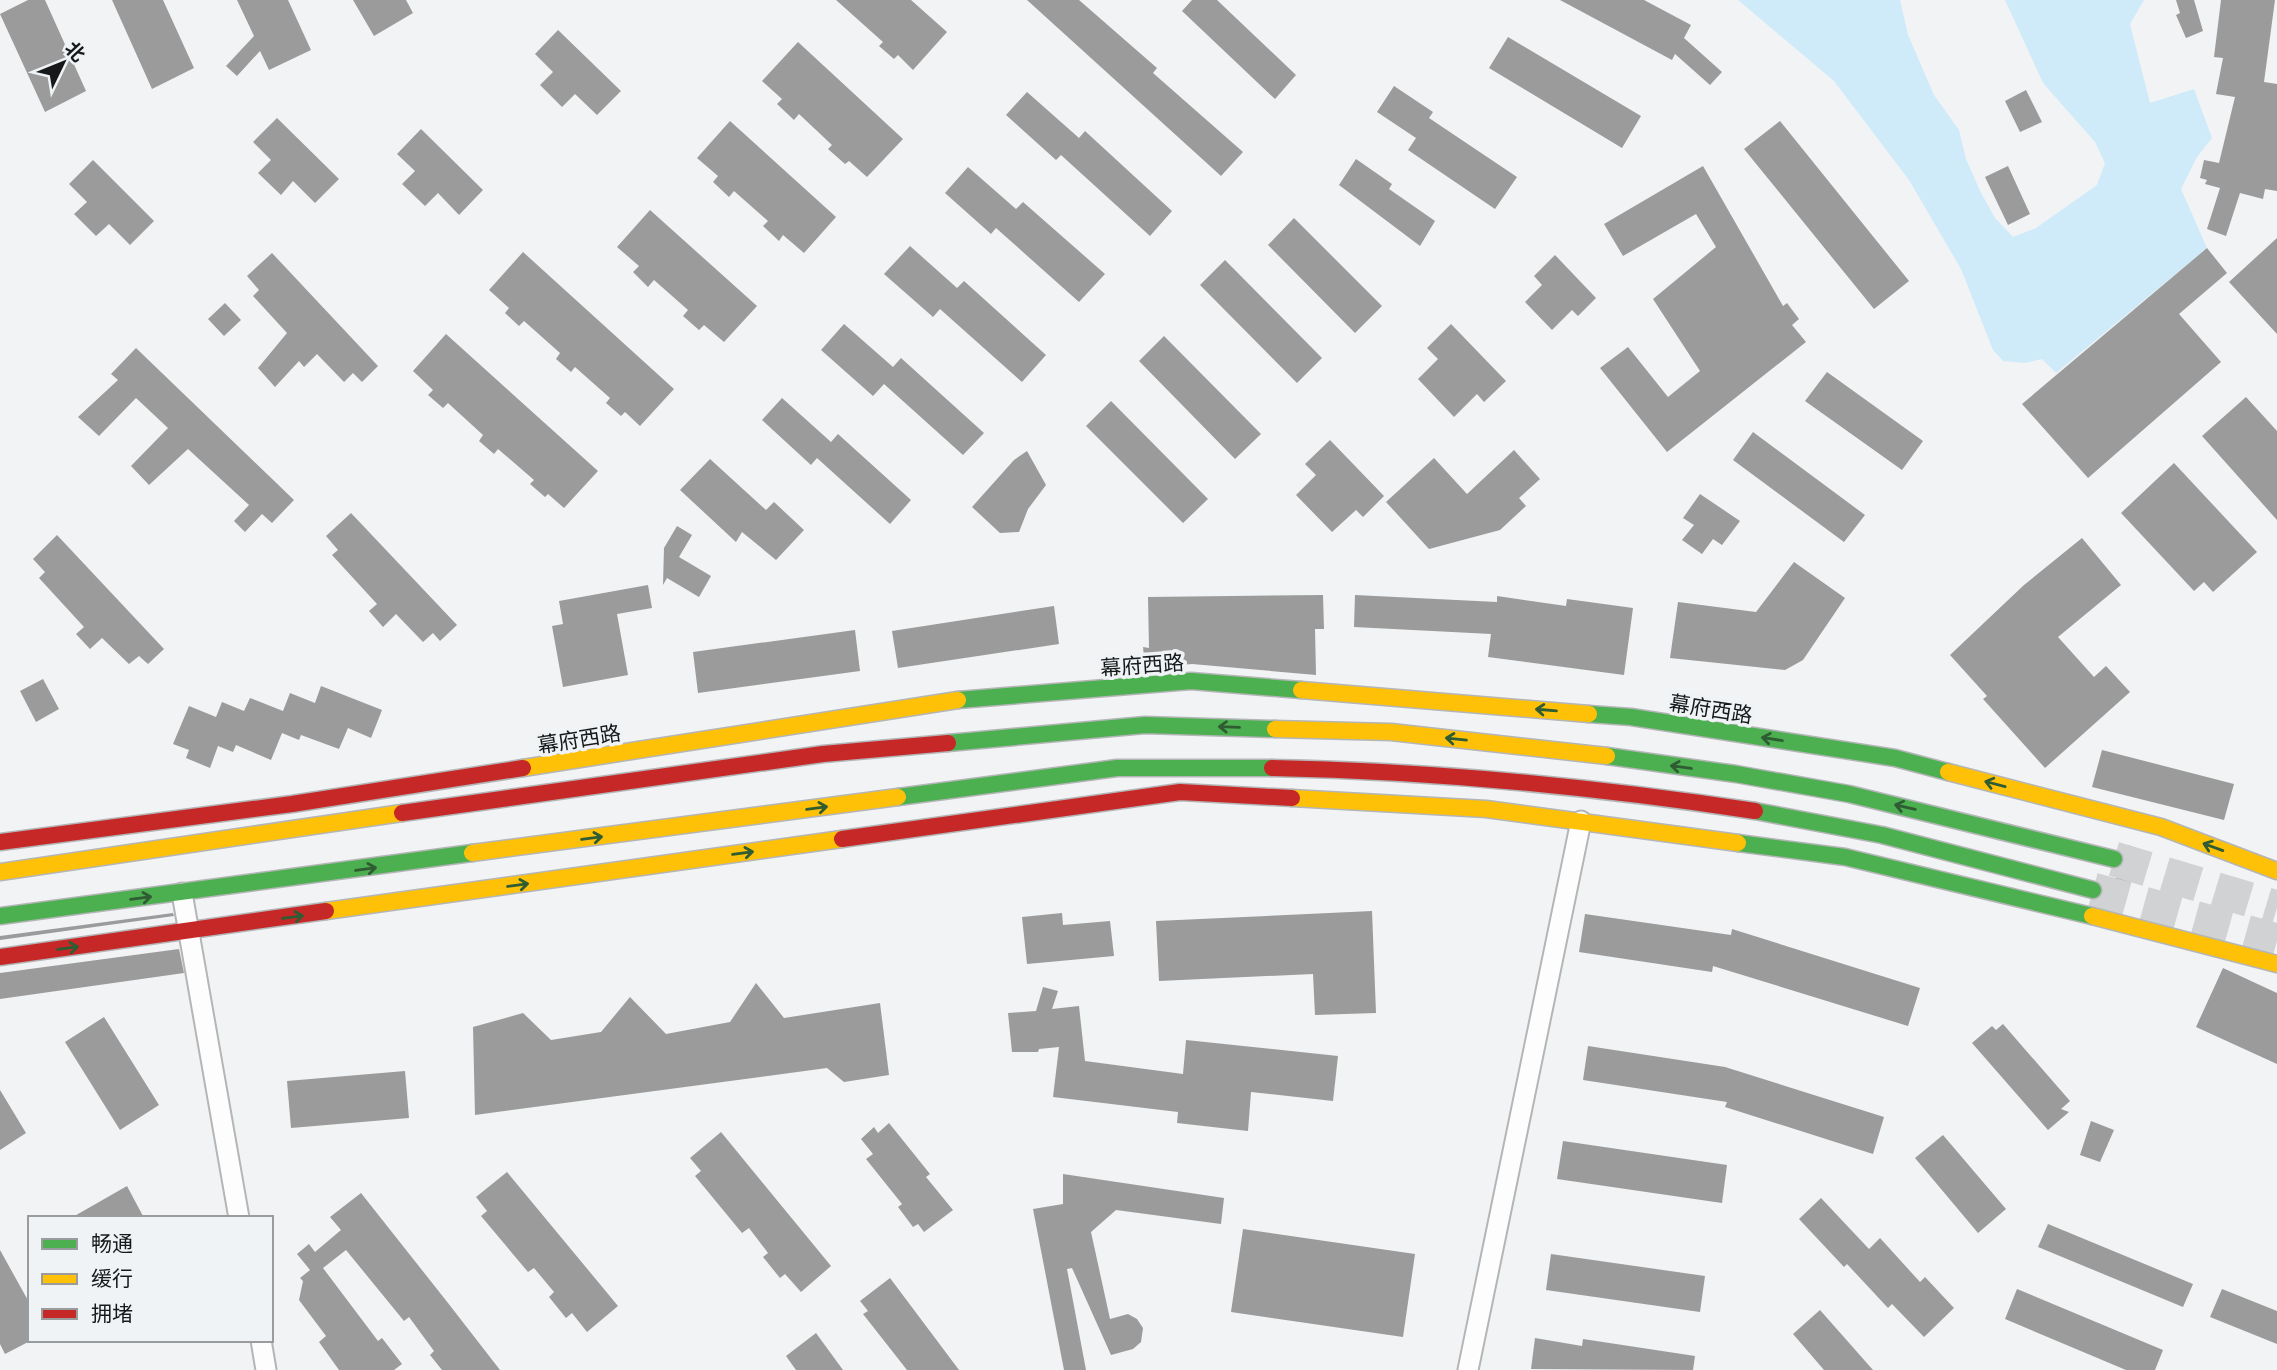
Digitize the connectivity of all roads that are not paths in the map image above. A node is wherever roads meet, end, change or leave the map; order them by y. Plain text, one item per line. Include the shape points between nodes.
1 (1581, 821) junction
2 (0, 842) edge
3 (2114, 859) tunnel mouth
4 (2277, 871) edge
5 (0, 872) edge
6 (2093, 890) tunnel mouth
7 (182, 893) junction
8 (0, 916) edge
9 (187, 932) junction
10 (0, 957) edge
11 (2277, 964) edge
12 (239, 1216) edge
13 (261, 1342) edge
14 (266, 1370) edge
15 (1468, 1370) edge

9 -> 1 main road via 1180,792 1486,809
1 - 11 main road via 1845,857
1 - 15 street
4 -> 2 main road, 幕府西路 via 2161,828 1895,758 1631,717 1191,681 970,698 292,804
3 -> 5 main road via 1849,794 1601,755 1391,732 1145,725 823,754
7 -> 6 main road via 1117,768 1212,766 1570,785 1721,806 1855,830
8 -> 7 main road
7 - 9 street
10 -> 9 main road
9 - 12 street
13 - 14 street

